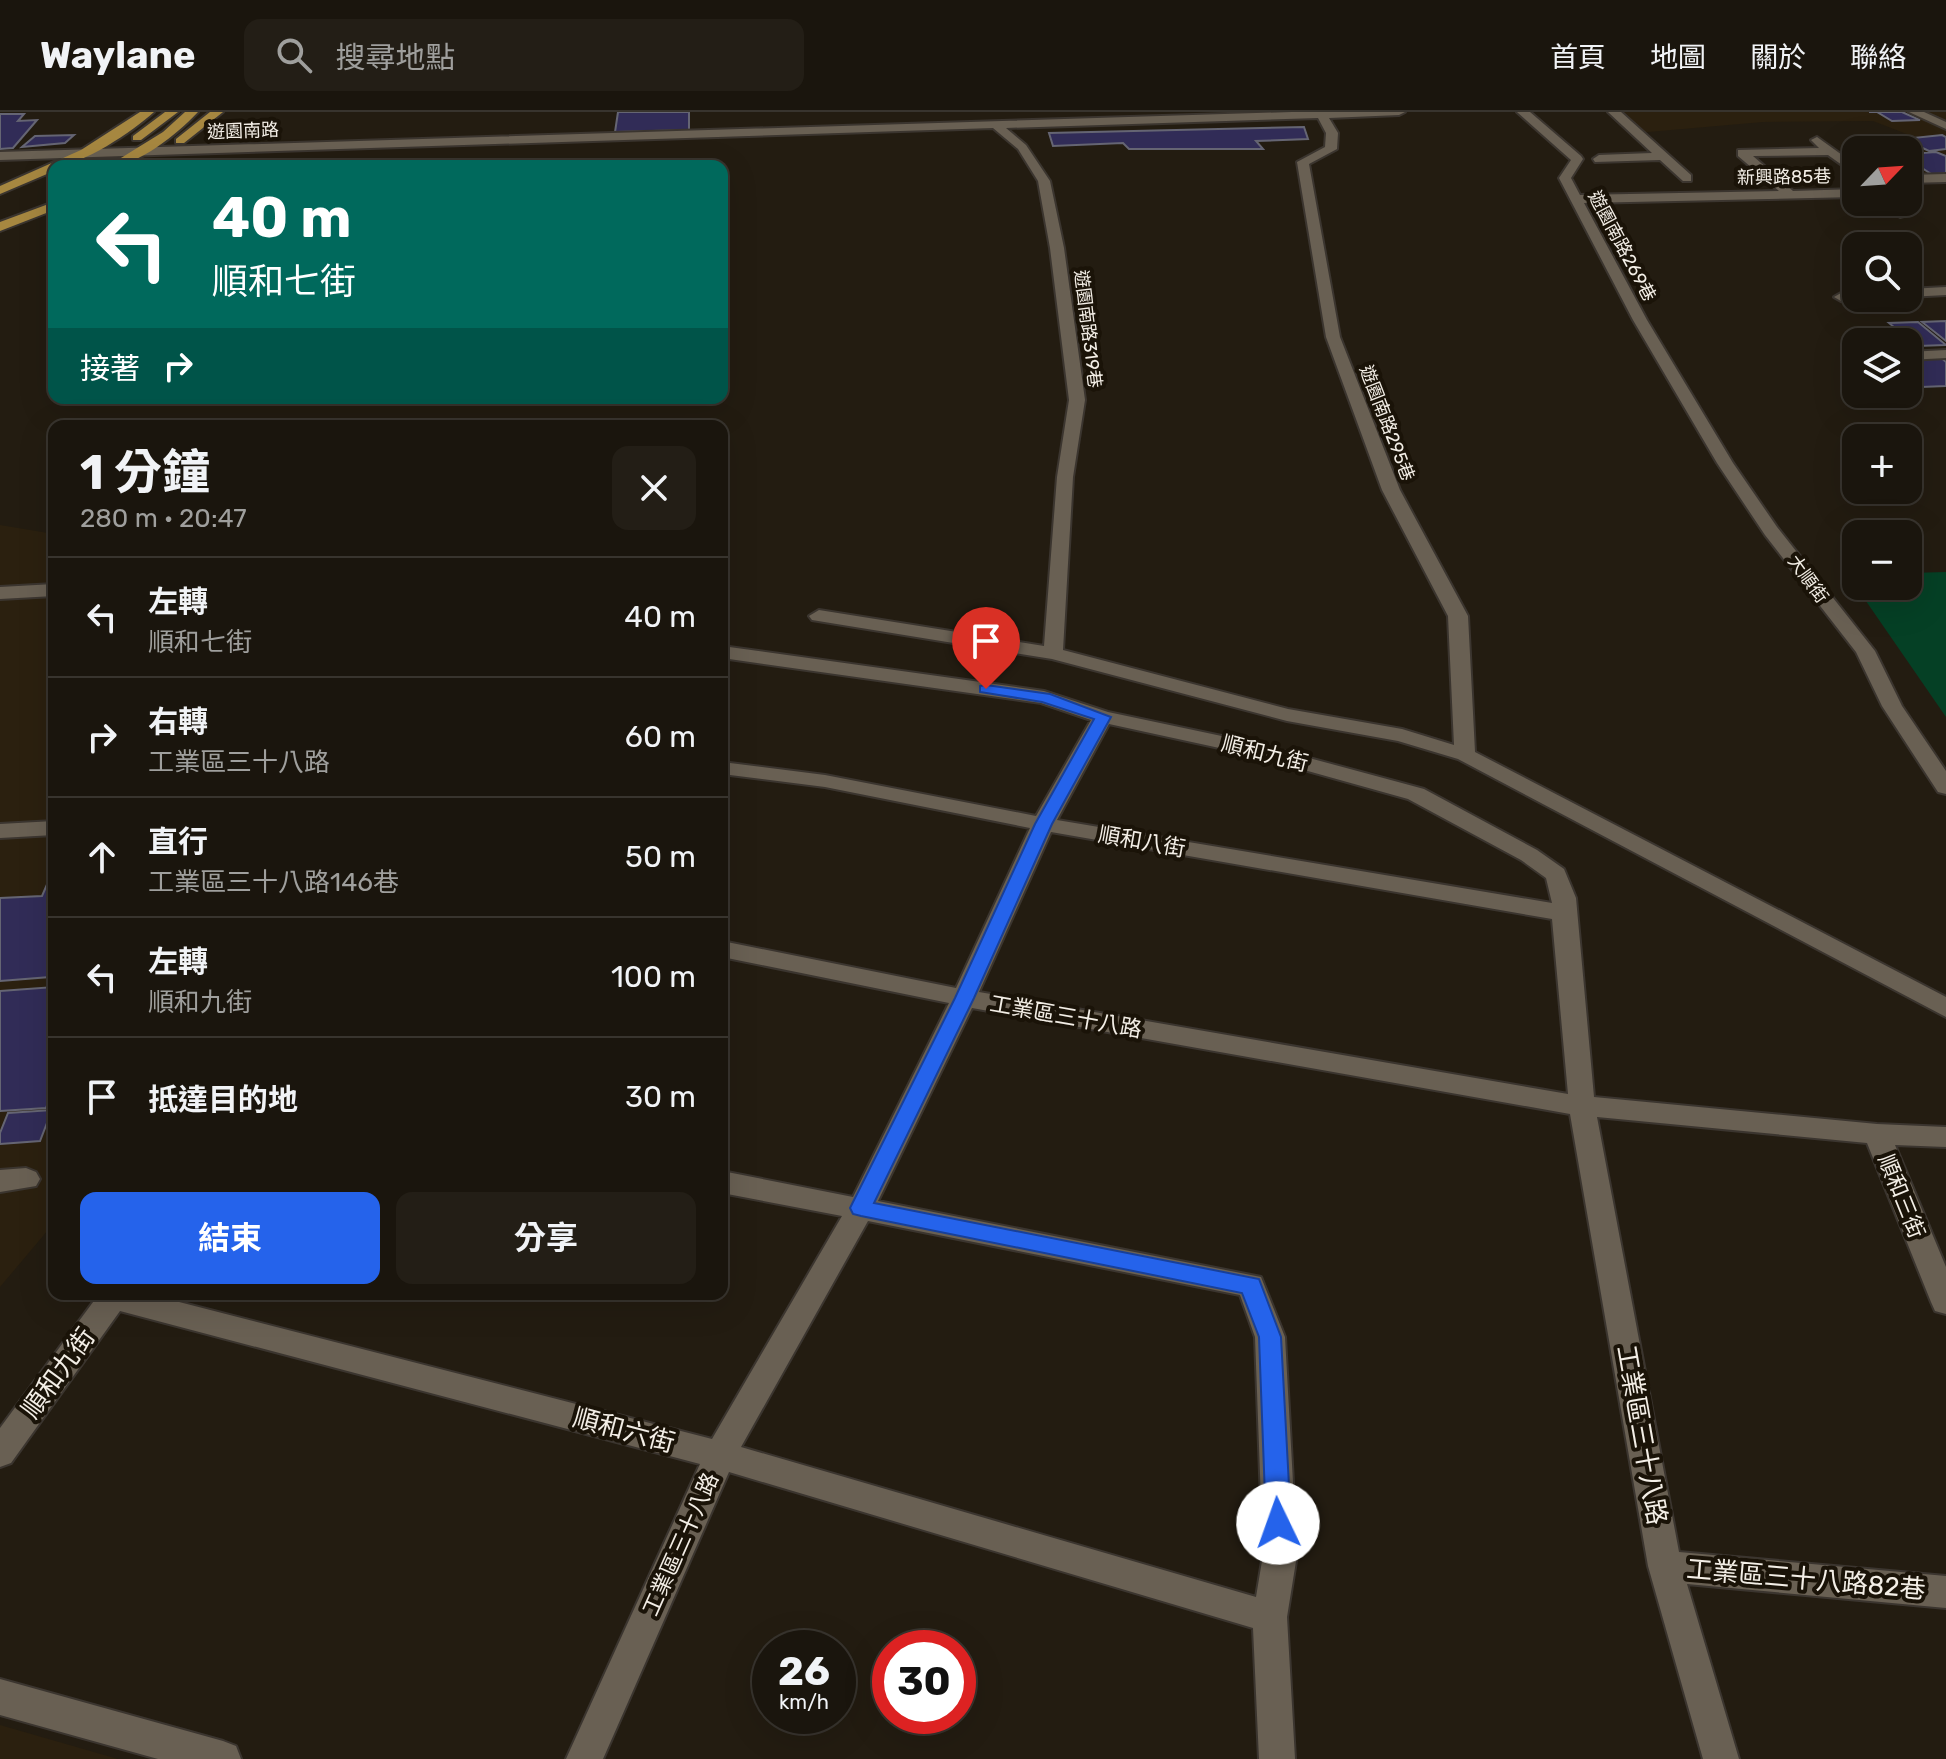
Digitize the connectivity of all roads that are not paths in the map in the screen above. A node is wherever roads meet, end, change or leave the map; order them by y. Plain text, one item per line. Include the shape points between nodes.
1 (148, 112) edge
2 (172, 112) edge
3 (192, 112) edge
4 (217, 112) edge
5 (1399, 112) edge
6 (1523, 112) edge
7 (1614, 112) edge
8 (1915, 112) edge
9 (1321, 113) edge
10 (996, 125) junction
11 (1946, 126) edge
12 (1815, 138) dead end
13 (139, 151) junction
14 (168, 151) junction
15 (1830, 151) junction
16 (115, 152) junction
17 (0, 156) edge
18 (1663, 156) junction
19 (1599, 159) dead end
20 (83, 160) edge
21 (124, 160) edge
22 (152, 160) edge
23 (1842, 160) edge
24 (48, 169) edge
25 (1687, 178) dead end
26 (1946, 178) edge
27 (1922, 179) edge
28 (48, 180) edge
29 (0, 190) edge
30 (1842, 193) edge
31 (1791, 195) junction
32 (48, 196) edge
33 (0, 199) edge
34 (1577, 199) junction
35 (48, 208) edge
36 (0, 214) edge
37 (0, 227) edge
38 (1946, 291) edge
39 (1922, 292) edge
40 (1946, 354) edge
41 (1922, 355) edge
42 (1669, 371) joint
43 (48, 590) edge
44 (0, 593) edge
45 (819, 616) dead end
46 (728, 653) edge
47 (1053, 653) junction
48 (1103, 717) junction
49 (1465, 755) junction
50 (728, 769) edge
51 (1946, 787) edge
52 (1043, 824) junction
53 (48, 828) edge
54 (0, 831) edge
55 (1563, 913) junction
56 (728, 950) edge
57 (964, 998) junction
58 (1946, 1008) edge
59 (1582, 1106) junction
60 (1877, 1134) junction
61 (1946, 1137) edge
62 (728, 1183) edge
63 (861, 1208) junction
64 (112, 1300) edge
65 (130, 1300) edge
66 (1946, 1302) edge
67 (0, 1453) edge
68 (720, 1455) junction
69 (1665, 1566) junction
70 (1946, 1592) edge
71 (1270, 1617) junction
72 (0, 1697) edge
73 (223, 1759) edge
74 (584, 1759) edge
75 (1277, 1759) edge
76 (1721, 1759) edge

1 - 20 main road
2 - 16 main road
3 - 13 main road
4 - 14 main road
5 - 9 street, 遊園南路
6 - 34 street, 遊園南路269巷 via 1577,159 1565,178
7 - 18 street
8 - 11 street
9 - 10 street, 遊園南路
9 - 49 street, 遊園南路295巷 via 1332,133 1331,149 1303,162 1333,337 1391,490 1458,616
10 - 14 street, 遊園南路
10 - 47 street, 遊園南路319巷 via 1022,147 1044,181 1077,400 1065,477
12 - 15 street
13 - 14 street, 遊園南路
13 - 16 street, 遊園南路
13 - 21 main road
14 - 22 main road
15 - 23 street
15 - 31 street via 1742,153
16 - 20 main road
17 - 20 street
18 - 19 street
18 - 25 street
24 - 29 main road
26 - 27 street
28 - 33 main road
30 - 31 street, 新興路85巷
31 - 34 street, 新興路85巷
32 - 36 main road
34 - 42 street, 遊園南路269巷
35 - 37 main road
38 - 39 street
40 - 41 street
42 - 51 street, 大順街 via 1771,531 1865,651 1892,706
43 - 44 street
45 - 47 street
46 - 48 street, 順和九街 via 1044,697
47 - 49 street via 1287,715 1402,735
48 - 52 street
48 - 55 street, 順和九街 via 1250,748 1416,794 1556,874
49 - 58 street
50 - 52 street, 順和八街 via 825,781
52 - 55 street, 順和八街
52 - 57 street
53 - 54 street
55 - 59 street, 順和九街
56 - 57 street
57 - 59 street, 工業區三十八路
57 - 63 street, 工業區三十八路
59 - 60 street, 工業區三十八路
59 - 69 street, 工業區三十八路
60 - 61 street, 工業區三十八路
60 - 66 street, 順和三街
62 - 63 street
63 - 68 street, 工業區三十八路
63 - 71 street via 1251,1285 1270,1337 1280,1555
64 - 67 street, 順和九街
65 - 68 street, 順和六街
68 - 71 street, 順和六街
68 - 74 street, 工業區三十八路
69 - 70 street, 工業區三十八路82巷
69 - 76 street, 工業區三十八路
71 - 75 street
72 - 73 street

